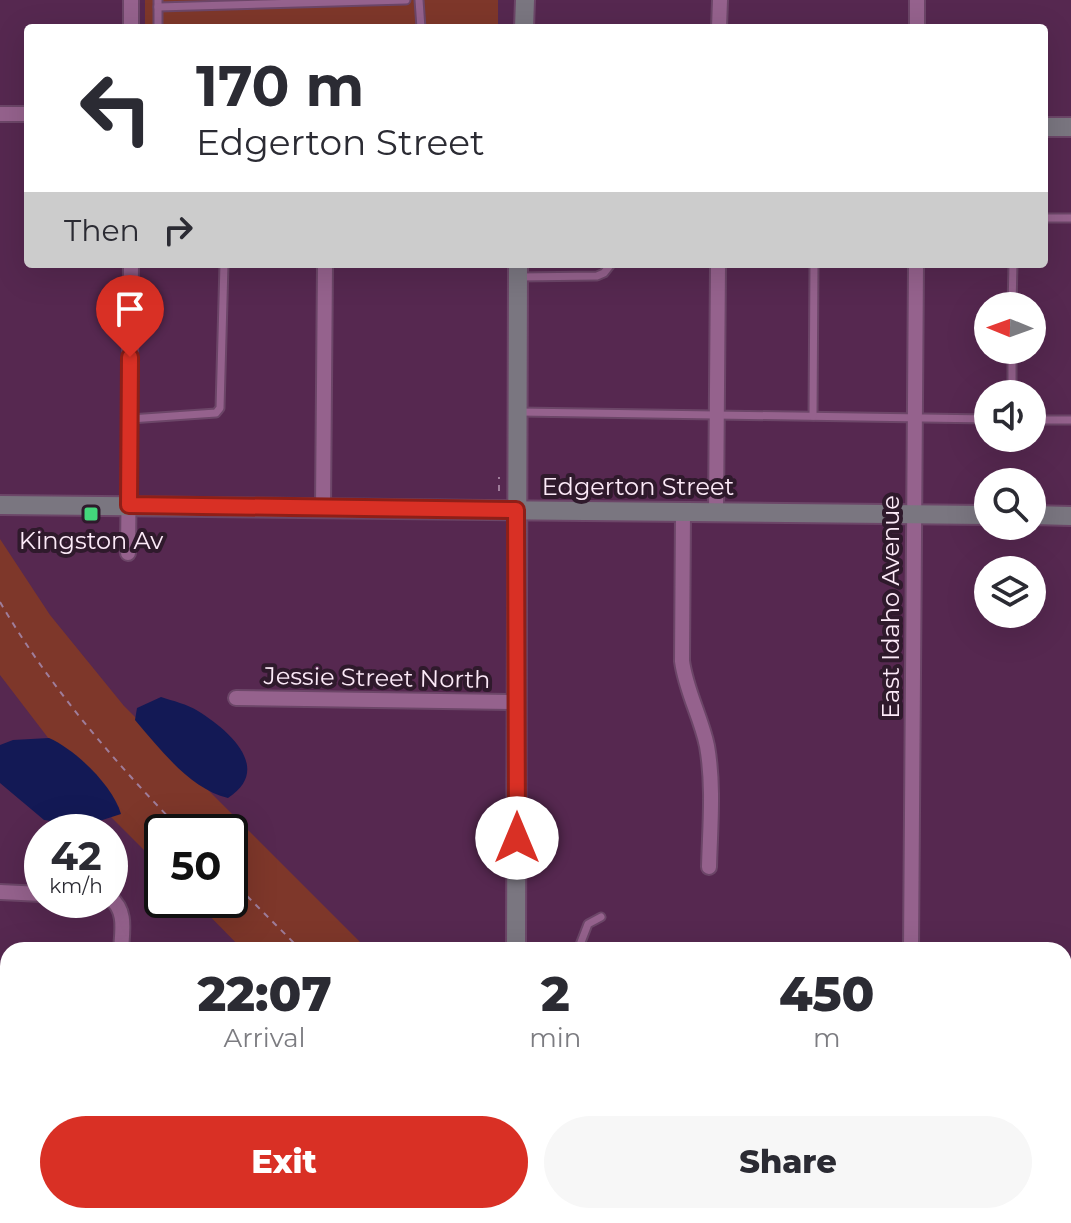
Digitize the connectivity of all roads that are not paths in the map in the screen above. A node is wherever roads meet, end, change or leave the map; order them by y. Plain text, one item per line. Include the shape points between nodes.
1 (131, 0) edge
2 (406, 0) edge
3 (419, 0) edge
4 (525, 0) edge
5 (720, 0) edge
6 (917, 0) edge
7 (158, 4) edge
8 (131, 24) edge
9 (421, 24) edge
10 (524, 24) edge
11 (719, 24) edge
12 (917, 24) edge
13 (0, 114) edge
14 (24, 114) edge
15 (1048, 127) edge
16 (1071, 127) edge
17 (1048, 218) edge
18 (1071, 218) edge
19 (131, 268) edge
20 (224, 268) edge
21 (325, 268) edge
22 (608, 268) edge
23 (718, 268) edge
24 (814, 268) edge
25 (916, 268) edge
26 (1013, 268) edge
27 (518, 270) edge
28 (1012, 292) edge
29 (517, 412) junction
30 (717, 415) junction
31 (813, 416) junction
32 (914, 417) junction
33 (130, 419) junction
34 (974, 419) edge
35 (1046, 420) edge
36 (1071, 420) edge
37 (0, 505) edge
38 (129, 505) junction
39 (323, 507) junction
40 (516, 510) junction
41 (683, 511) junction
42 (716, 512) junction
43 (913, 514) junction
44 (974, 515) edge
45 (1046, 515) edge
46 (1071, 516) edge
47 (128, 553) dead end
48 (236, 698) dead end
49 (517, 702) junction
50 (709, 867) dead end
51 (0, 892) edge
52 (24, 893) edge
53 (601, 917) dead end
54 (121, 918) edge
55 (121, 942) edge
56 (516, 942) edge
57 (581, 942) edge
58 (911, 942) edge

1 - 8 street
2 - 7 lane
3 - 9 lane
4 - 10 street
5 - 11 street
6 - 12 street
13 - 14 street
15 - 16 street
17 - 18 lane
19 - 33 street
20 - 33 lane via 220,408 216,413
21 - 39 street
22 - 27 lane via 597,276
23 - 30 street
24 - 31 lane
25 - 32 street, East Idaho Avenue
26 - 28 lane
27 - 29 street
29 - 30 lane
29 - 40 street
30 - 31 lane
30 - 42 street
31 - 32 lane
32 - 34 lane
32 - 43 street, East Idaho Avenue
33 - 38 street
35 - 36 lane
37 - 38 street, Edgerton Street
38 - 39 street, Edgerton Street
38 - 47 street
39 - 40 street, Edgerton Street
40 - 41 street, Edgerton Street
40 - 49 street
41 - 42 street, Edgerton Street
41 - 50 street via 682,661 711,777
42 - 43 street, Edgerton Street
43 - 44 street, Edgerton Street
43 - 58 street, East Idaho Avenue
45 - 46 street
48 - 49 street, Jessie Street North
49 - 56 street
51 - 52 street
53 - 57 lane via 588,924
54 - 55 street

